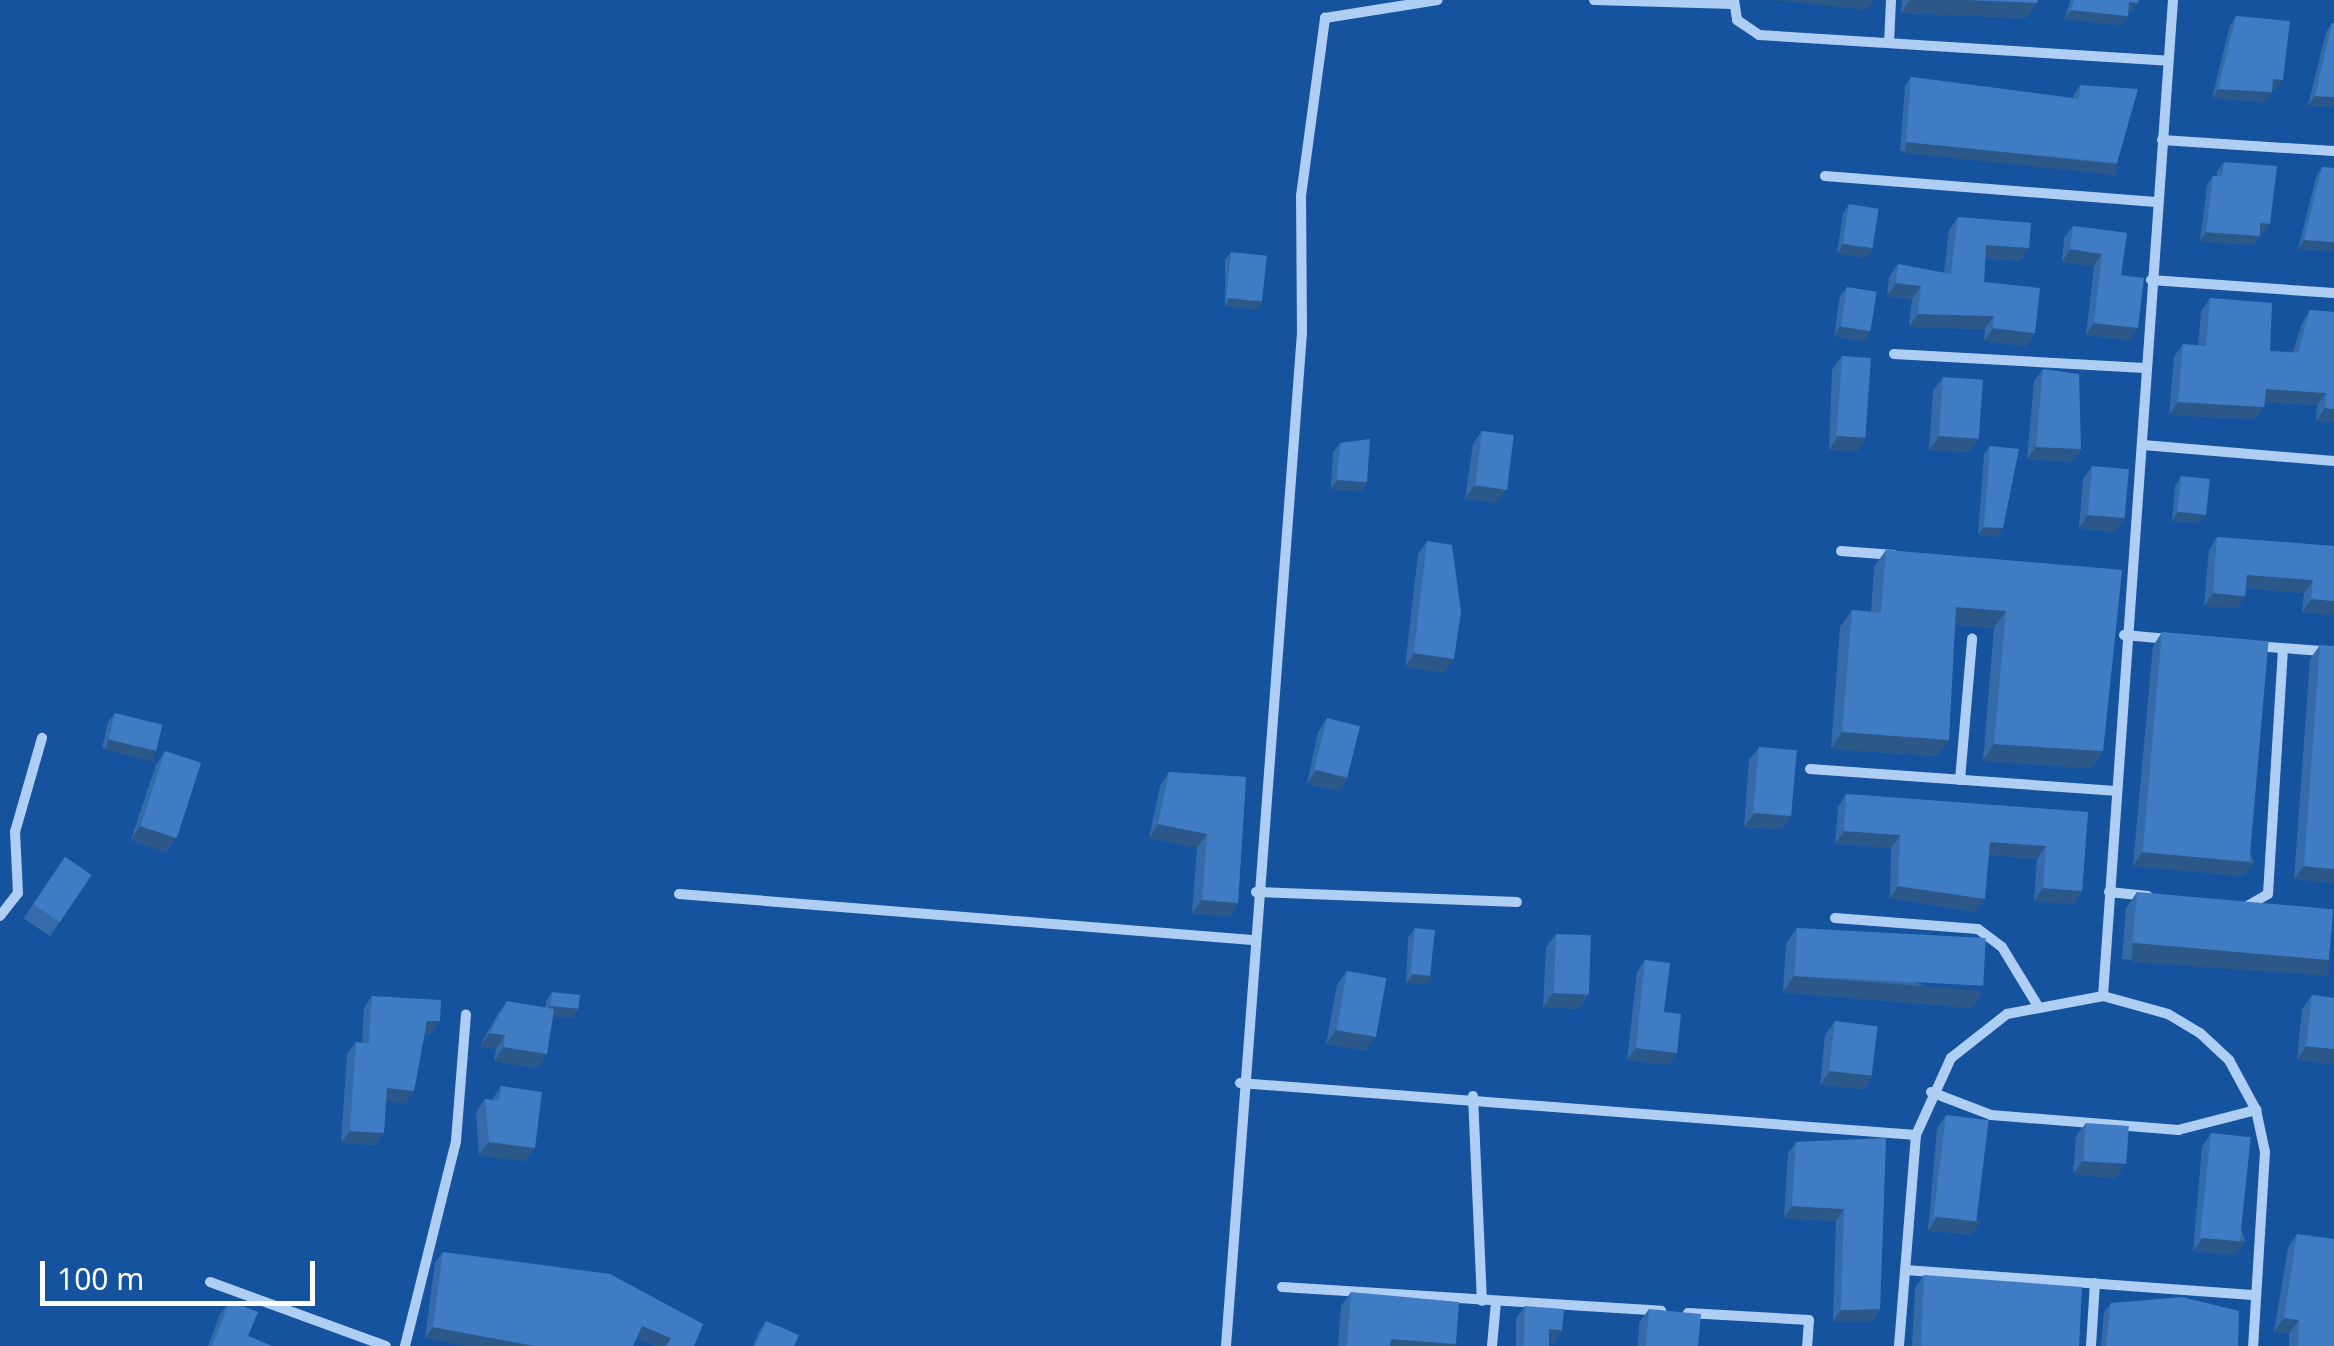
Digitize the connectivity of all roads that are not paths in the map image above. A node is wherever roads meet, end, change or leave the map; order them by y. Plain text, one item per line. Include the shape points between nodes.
1 (1438, 0) edge
2 (1594, 0) edge
3 (1892, 0) edge
4 (2173, 0) edge
5 (1734, 2) edge
6 (1889, 43) junction
7 (2168, 62) junction
8 (2162, 140) junction
9 (2334, 152) edge
10 (1825, 176) dead end
11 (2156, 202) junction
12 (2152, 280) junction
13 (2334, 294) edge
14 (1894, 354) dead end
15 (2144, 368) junction
16 (2143, 445) junction
17 (2334, 461) edge
18 (1841, 551) dead end
19 (1918, 557) edge
20 (2110, 572) edge
21 (2129, 574) junction
22 (2124, 635) junction
23 (1972, 639) dead end
24 (2184, 640) edge
25 (2243, 645) edge
26 (2283, 648) junction
27 (2334, 652) edge
28 (42, 738) dead end
29 (1810, 769) dead end
30 (1960, 780) junction
31 (2115, 791) junction
32 (1256, 892) junction
33 (2109, 892) junction
34 (678, 894) dead end
35 (2168, 898) edge
36 (1518, 902) dead end
37 (2227, 903) edge
38 (0, 916) edge
39 (1835, 918) dead end
40 (1252, 940) junction
41 (2103, 996) junction
42 (2036, 1003) junction
43 (466, 1014) dead end
44 (1240, 1083) junction
45 (1931, 1092) junction
46 (1472, 1096) junction
47 (2256, 1110) junction
48 (1916, 1135) junction
49 (1905, 1270) junction
50 (210, 1282) dead end
51 (2094, 1283) junction
52 (1282, 1287) dead end
53 (2256, 1294) junction
54 (1482, 1301) junction
55 (1496, 1302) junction
56 (386, 1346) edge
57 (405, 1346) edge
58 (1226, 1346) edge
59 (1492, 1346) edge
60 (1807, 1346) edge
61 (1899, 1346) edge
62 (2091, 1346) edge
63 (2253, 1346) edge

1 - 32 street via 1325,18 1301,196 1302,333
2 - 5 street
3 - 6 street
4 - 7 street
5 - 6 street via 1737,20 1759,35
6 - 7 street
7 - 8 street
8 - 9 street
8 - 11 street
10 - 11 street
11 - 12 street
12 - 13 street
12 - 15 street
14 - 15 street
15 - 16 street
16 - 17 street
16 - 21 street
18 - 19 street
20 - 21 street
21 - 22 street
22 - 24 street
22 - 31 street
23 - 30 street
25 - 26 street
26 - 27 street
26 - 37 street via 2268,894 2260,903
28 - 38 street via 15,832 18,893
29 - 30 street
30 - 31 street
31 - 33 street
32 - 36 street
32 - 40 street
33 - 35 street
33 - 41 street
34 - 40 street
39 - 42 street via 1978,929 2002,947
40 - 44 street
41 - 42 street
41 - 47 street via 2168,1014 2200,1033 2228,1060
42 - 45 street via 1978,1034
43 - 57 street via 456,1141
44 - 46 street
44 - 58 street
45 - 47 street via 1990,1115 2178,1130
45 - 48 street
46 - 48 street
46 - 54 street
47 - 53 street via 2265,1152
48 - 49 street
49 - 51 street
49 - 61 street
50 - 56 street
51 - 53 street
51 - 62 street
52 - 54 street
53 - 63 street
54 - 55 street
55 - 59 street
55 - 60 street via 1809,1320

